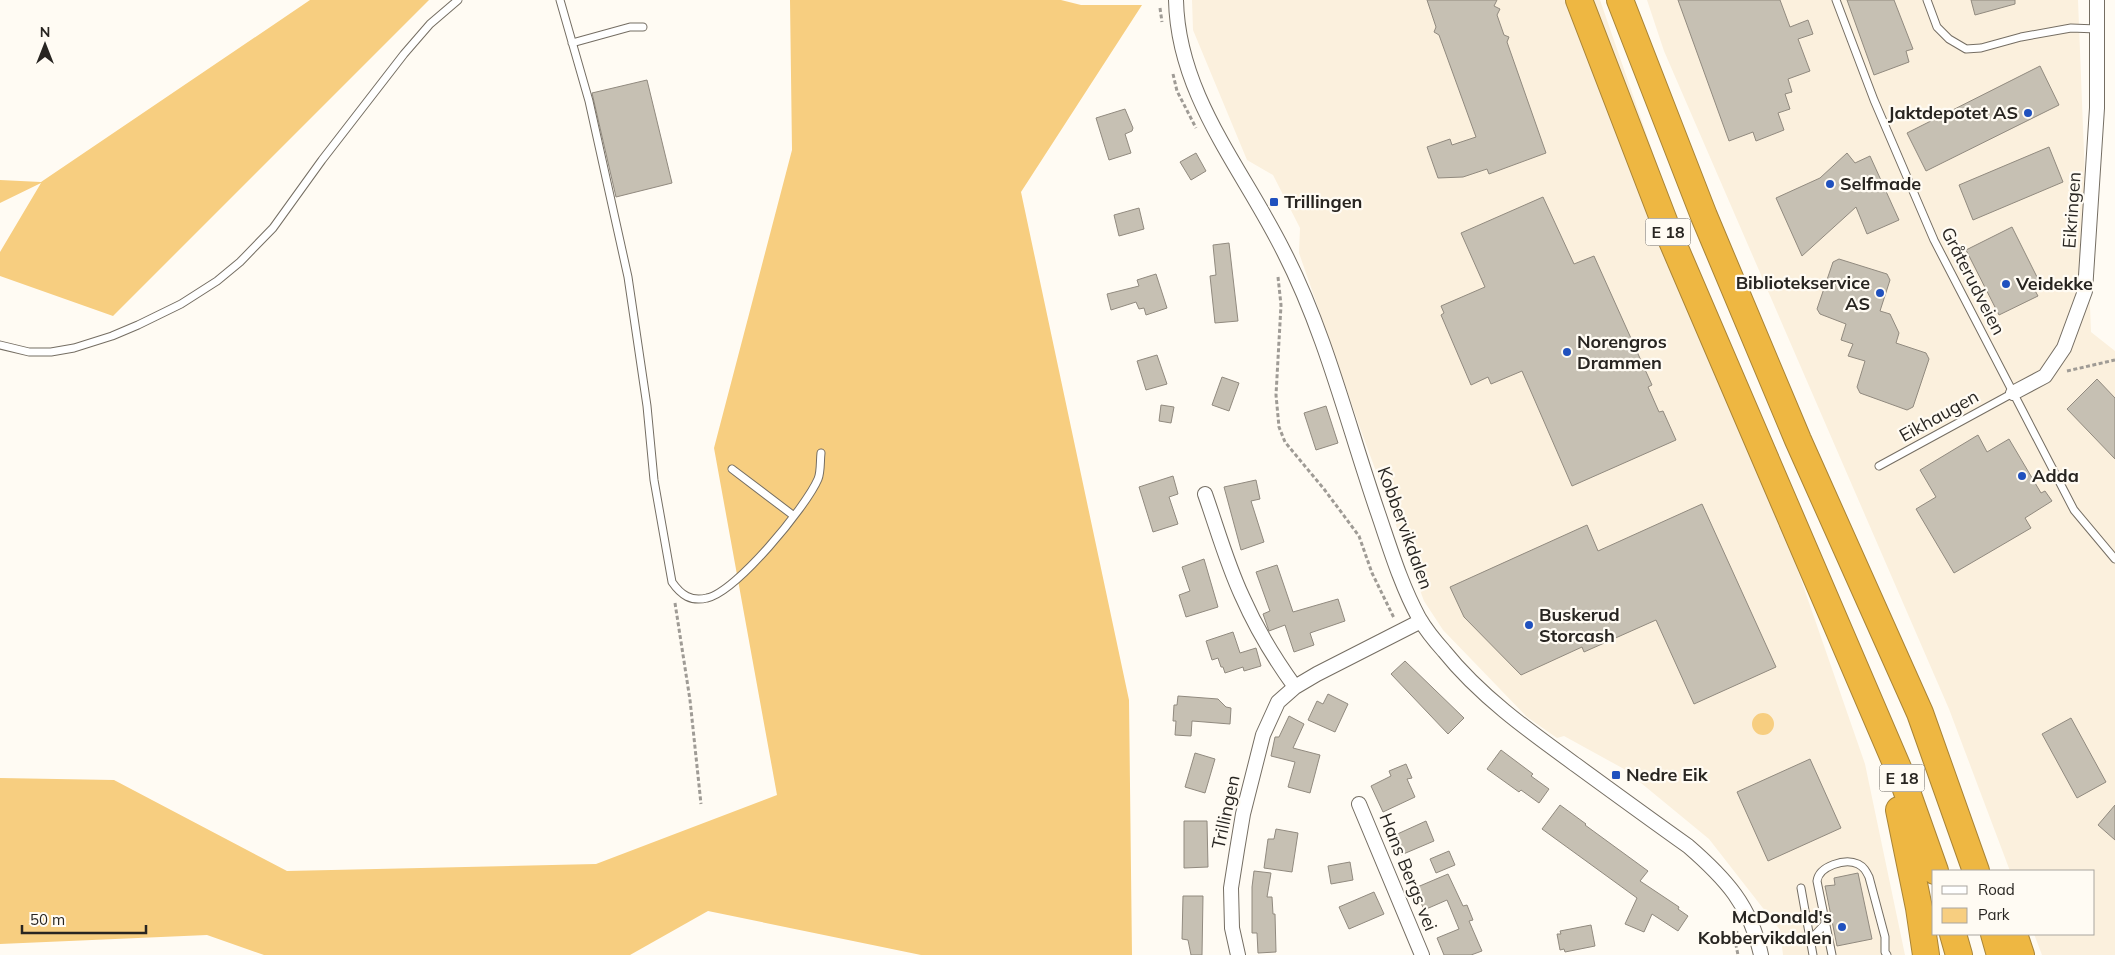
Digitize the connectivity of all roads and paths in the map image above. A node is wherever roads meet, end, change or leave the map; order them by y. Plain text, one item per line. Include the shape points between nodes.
1 (458, 0) edge
2 (560, 0) edge
3 (1160, 0) edge
4 (1176, 0) edge
5 (1579, 0) edge
6 (1620, 0) edge
7 (1836, 0) edge
8 (1927, 0) edge
9 (2097, 0) edge
10 (1162, 25) dead end
11 (643, 27) dead end
12 (2098, 28) junction
13 (572, 43) junction
14 (1171, 68) dead end
15 (1199, 133) dead end
16 (1276, 270) dead end
17 (0, 345) edge
18 (2115, 360) edge
19 (2045, 376) junction
20 (2013, 393) junction
21 (821, 453) dead end
22 (1879, 466) dead end
23 (732, 469) dead end
24 (1205, 494) dead end
25 (794, 516) junction
26 (2115, 559) edge
27 (672, 582) junction
28 (1421, 621) junction
29 (1397, 623) dead end
30 (1864, 686) junction
31 (1294, 687) junction
32 (1920, 713) junction
33 (701, 804) dead end
34 (1360, 804) dead end
35 (1935, 870) edge
36 (1976, 870) edge
37 (1993, 870) edge
38 (1801, 888) dead end
39 (1826, 923) junction
40 (1738, 929) dead end
41 (1953, 935) edge
42 (1994, 935) edge
43 (2014, 935) edge
44 (1810, 940) junction
45 (1738, 954) edge
46 (1885, 954) edge
47 (1238, 955) edge
48 (1422, 955) edge
49 (1733, 955) edge
50 (1761, 955) edge
51 (1813, 955) edge
52 (1832, 955) edge
53 (1926, 955) edge
54 (1959, 955) edge
55 (2000, 955) edge
56 (2021, 955) edge

1 - 17 lane via 430,24 404,54 273,228 217,281 181,304 138,325 74,348 29,352
2 - 13 lane
3 - 10 path
4 - 28 street, Kobbervikdalen via 1181,48 1193,86 1302,290 1389,546
5 - 30 highway, E 18 via 1669,234
6 - 32 highway, E 18 via 1704,216 1798,440
7 - 20 lane, Gråterudveien via 1874,100 1934,240
8 - 12 lane via 1936,27 1966,49 2071,28
9 - 12 street, Eikringen
11 - 13 lane via 630,27
12 - 19 street, Eikringen via 2097,108 2085,291 2064,348
13 - 27 lane via 605,169 628,277 654,480
14 - 15 path via 1177,91
16 - 29 path via 1281,304 1276,395 1284,442 1360,536 1386,606
18 - 19 path
19 - 20 street, Eikringen
20 - 22 lane, Eikhaugen
20 - 26 lane, Gråterudveien via 2074,510
21 - 25 lane via 819,477
23 - 25 lane
24 - 31 street via 1242,597
25 - 27 lane via 756,561 714,595 688,598
27 - 33 path via 690,700
28 - 31 street, Trillingen via 1375,642
28 - 50 street, Kobbervikdalen via 1445,653 1479,688 1540,738 1711,866 1745,908
30 - 35 highway, E 18 via 1901,775
30 - 53 highway via 1902,823
31 - 47 street, Trillingen via 1278,702 1263,735 1243,814 1231,888 1232,928
32 - 36 highway, E 18
32 - 37 highway via 1941,730
34 - 48 street, Hans Bergs vei
38 - 44 lane
39 - 44 lane
39 - 46 lane via 1818,876 1826,867 1857,863 1869,877
39 - 52 lane
40 - 45 path via 1735,940
41 - 54 highway
42 - 55 highway
43 - 56 highway
44 - 51 lane
45 - 49 path

